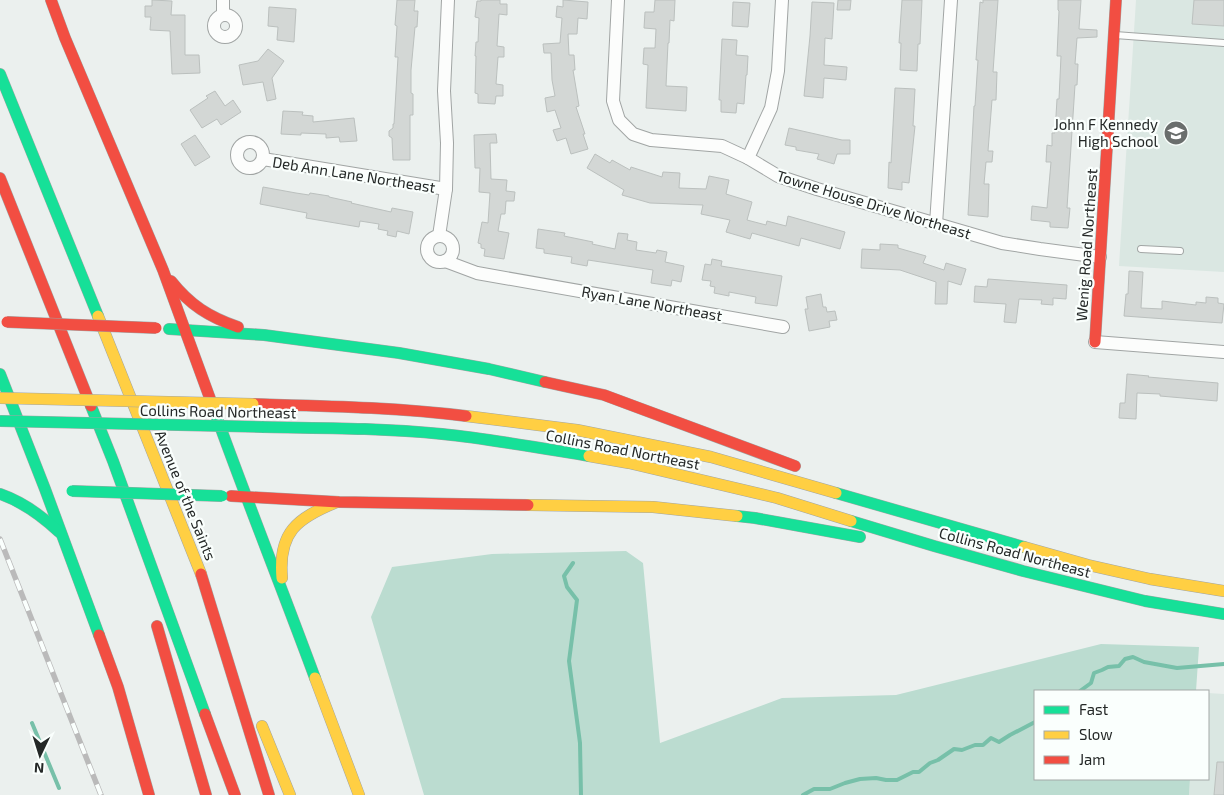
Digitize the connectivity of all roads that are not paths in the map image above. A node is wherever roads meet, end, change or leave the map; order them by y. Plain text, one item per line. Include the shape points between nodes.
1 (45, 0) edge
2 (51, 0) edge
3 (223, 0) edge
4 (448, 0) edge
5 (618, 0) edge
6 (782, 0) edge
7 (951, 0) edge
8 (1116, 0) edge
9 (223, 15) dead end
10 (1114, 35) junction
11 (65, 38) junction
12 (1224, 43) edge
13 (0, 74) edge
14 (748, 158) junction
15 (263, 159) dead end
16 (0, 178) edge
17 (446, 189) junction
18 (936, 224) junction
19 (439, 236) junction
20 (1141, 249) dead end
21 (1180, 251) dead end
22 (1100, 257) junction
23 (445, 261) junction
24 (163, 270) junction
25 (3, 322) edge
26 (783, 327) dead end
27 (184, 330) junction
28 (264, 335) junction
29 (1095, 342) joint
30 (1224, 352) edge
31 (0, 374) edge
32 (0, 398) edge
33 (0, 420) edge
34 (113, 461) junction
35 (802, 468) dead end
36 (838, 482) dead end
37 (30, 488) dead end
38 (59, 490) junction
39 (0, 494) edge
40 (245, 496) junction
41 (339, 502) junction
42 (957, 528) junction
43 (61, 534) junction
44 (132, 547) dead end
45 (198, 566) junction
46 (1024, 571) junction
47 (1224, 591) edge
48 (153, 612) dead end
49 (1224, 614) edge
50 (293, 618) junction
51 (250, 694) dead end
52 (257, 713) dead end
53 (149, 795) edge
54 (206, 795) edge
55 (235, 795) edge
56 (269, 795) edge
57 (290, 795) edge
58 (358, 795) edge

1 - 11 main road
2 - 11 main road
3 - 9 street
4 - 17 street via 444,91
5 - 14 street, Towne House Drive Northeast via 613,101 619,120 633,134 651,140 722,146
6 - 14 street via 778,70 771,108
7 - 18 street
8 - 10 main road, Wenig Road Northeast
10 - 12 lane
10 - 22 main road, Wenig Road Northeast
11 - 24 main road
13 - 45 main road, Avenue of the Saints
14 - 18 street, Towne House Drive Northeast via 778,176
15 - 17 street, Deb Ann Lane Northeast
16 - 34 main road
17 - 19 street
18 - 22 street, Towne House Drive Northeast via 1002,243
19 - 23 street via 448,239 452,246 451,255
19 - 23 street via 429,242 427,253 432,260
20 - 21 lane
22 - 29 main road, Wenig Road Northeast
23 - 26 street, Ryan Lane Northeast via 477,273
24 - 27 main road
24 - 28 main road via 180,294 199,310 223,322
25 - 27 main road, bridge
27 - 28 main road
27 - 40 main road
28 - 35 main road via 399,353 604,395
29 - 30 street
31 - 38 main road
32 - 42 main road, Collins Road Northeast, bridge via 356,407 444,413 577,430 711,457
33 - 46 main road, Collins Road Northeast, bridge via 355,428 502,442 629,463 777,498
34 - 44 main road
34 - 55 main road
36 - 42 main road
37 - 38 main road
38 - 40 main road, bridge
38 - 43 main road
39 - 43 main road via 33,509
40 - 41 main road
40 - 50 main road
41 - 46 main road via 653,507 755,518
41 - 50 main road via 311,513 295,526 284,544 280,566
42 - 47 main road, Collins Road Northeast via 1150,579
43 - 53 main road via 118,687
45 - 51 main road
45 - 56 main road, Avenue of the Saints
46 - 49 main road, Collins Road Northeast via 1145,601
48 - 54 main road
50 - 58 main road
52 - 57 main road

